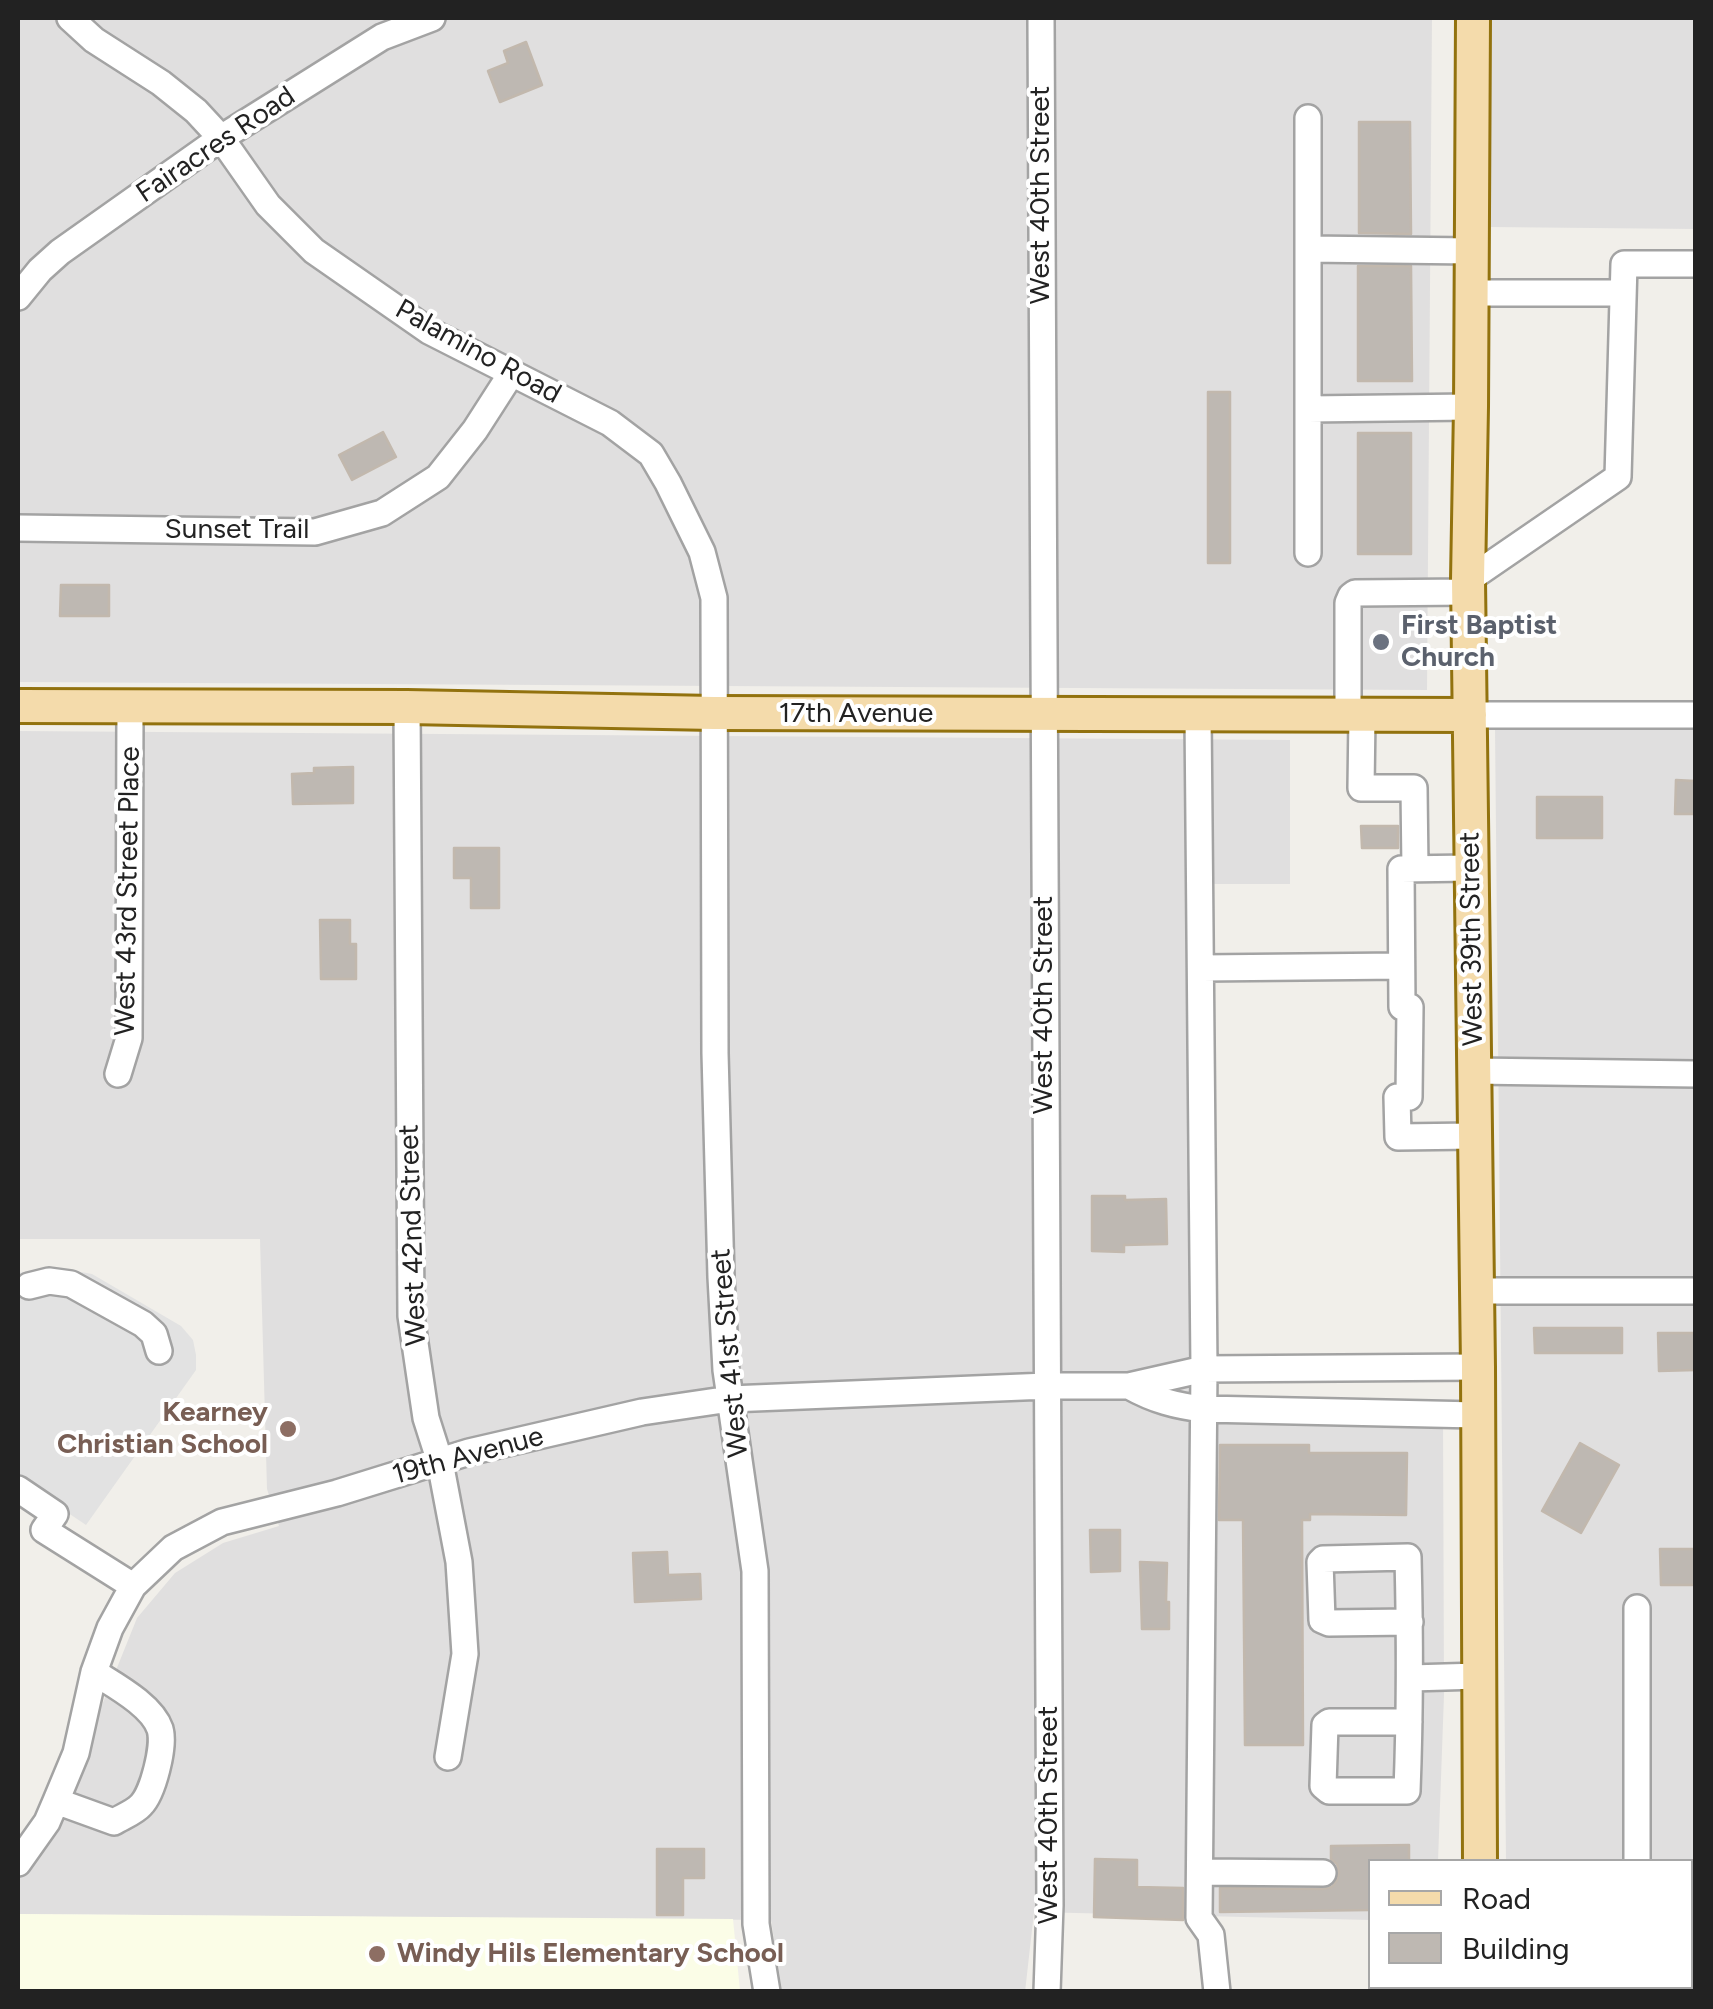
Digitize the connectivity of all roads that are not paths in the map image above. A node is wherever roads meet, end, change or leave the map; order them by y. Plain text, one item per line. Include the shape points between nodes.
1 (70, 18) edge
2 (432, 18) edge
3 (1040, 18) edge
4 (1473, 18) edge
5 (1308, 118) dead end
6 (221, 138) junction
7 (1308, 248) junction
8 (1472, 251) junction
9 (1696, 264) edge
10 (1472, 293) junction
11 (1623, 293) junction
12 (18, 297) edge
13 (511, 374) junction
14 (1472, 406) junction
15 (1308, 409) junction
16 (18, 528) edge
17 (1308, 553) dead end
18 (1468, 586) junction
19 (18, 706) edge
20 (130, 706) junction
21 (407, 707) junction
22 (714, 713) junction
23 (1043, 714) junction
24 (1198, 715) junction
25 (1470, 715) junction
26 (1696, 715) edge
27 (1355, 716) junction
28 (1472, 868) junction
29 (1416, 869) junction
30 (1402, 966) junction
31 (1202, 968) junction
32 (1474, 1071) junction
33 (118, 1074) dead end
34 (1696, 1074) edge
35 (1474, 1136) junction
36 (28, 1286) dead end
37 (1696, 1291) edge
38 (1476, 1292) junction
39 (159, 1351) dead end
40 (1478, 1367) junction
41 (1204, 1369) junction
42 (1047, 1386) junction
43 (1129, 1386) junction
44 (730, 1398) junction
45 (1204, 1409) junction
46 (1478, 1415) junction
47 (440, 1462) junction
48 (18, 1489) edge
49 (133, 1586) junction
50 (1637, 1608) dead end
51 (1410, 1622) dead end
52 (94, 1672) junction
53 (1479, 1676) junction
54 (1411, 1678) junction
55 (1410, 1722) dead end
56 (448, 1757) dead end
57 (56, 1801) junction
58 (1480, 1859) edge
59 (1637, 1859) edge
60 (18, 1863) edge
61 (1200, 1872) junction
62 (1323, 1873) dead end
63 (767, 1992) edge
64 (1047, 1992) edge
65 (1217, 1992) edge

1 - 6 street, Palamino Road via 180,96
2 - 6 street, Fairacres Road via 382,37
3 - 23 street, West 40th Street
4 - 8 main road, West 39th Street
5 - 7 street
6 - 12 street, Fairacres Road via 60,252
6 - 13 street, Palamino Road via 268,205 314,251 429,331
7 - 8 street
7 - 15 street
8 - 10 main road, West 39th Street
9 - 11 street via 1624,264
10 - 11 street
10 - 14 main road, West 39th Street
11 - 18 street via 1618,477
13 - 16 street, Sunset Trail via 438,478 382,513 315,532
13 - 22 street, Palamino Road via 610,423 650,454 668,483 702,552 714,598
14 - 15 street
14 - 18 main road, West 39th Street
15 - 17 street
18 - 25 main road, West 39th Street
18 - 27 street via 1351,596
19 - 20 main road, 17th Avenue
20 - 21 main road, 17th Avenue
20 - 33 street, West 43rd Street Place via 129,1038
21 - 22 main road, 17th Avenue
21 - 47 street, West 42nd Street via 411,1316 426,1418
22 - 23 main road, 17th Avenue
22 - 44 street, West 41st Street via 714,1053
23 - 24 main road, 17th Avenue
23 - 42 street, West 40th Street
24 - 27 main road, 17th Avenue
24 - 31 street
25 - 26 street, 17th Avenue
25 - 27 main road, 17th Avenue
25 - 28 main road, West 39th Street
27 - 29 street via 1361,788 1414,788
28 - 29 street
28 - 32 main road, West 39th Street
29 - 30 street via 1401,870
30 - 31 street
30 - 35 street via 1402,1006 1410,1006 1410,1097 1398,1097 1398,1136
31 - 41 street
32 - 34 street
32 - 35 main road, West 39th Street
35 - 38 main road, West 39th Street
36 - 39 street via 70,1284 143,1324
37 - 38 street
38 - 40 main road, West 39th Street
40 - 41 street, 19th Avenue
40 - 46 main road, West 39th Street
41 - 43 street, 19th Avenue
41 - 45 street
42 - 43 street, 19th Avenue
42 - 44 street, 19th Avenue
42 - 64 street, West 40th Street
43 - 45 street, 19th Avenue via 1175,1406
44 - 47 street, 19th Avenue via 642,1412
44 - 63 street, West 41st Street via 755,1571 756,1924
45 - 46 street, 19th Avenue
45 - 61 street
46 - 53 main road, West 39th Street
47 - 49 street, 19th Avenue via 222,1522 173,1548
47 - 56 street, West 42nd Street via 459,1562 465,1654
48 - 49 street via 55,1514 44,1530
49 - 52 street, 19th Avenue
50 - 59 street
51 - 54 street
52 - 57 street, 19th Avenue via 76,1752
52 - 57 street via 148,1712 160,1730 160,1764 143,1804 114,1822
53 - 54 street
53 - 58 main road, West 39th Street
54 - 55 street
57 - 60 street, 19th Avenue
61 - 62 street
61 - 65 street via 1200,1918 1211,1935

